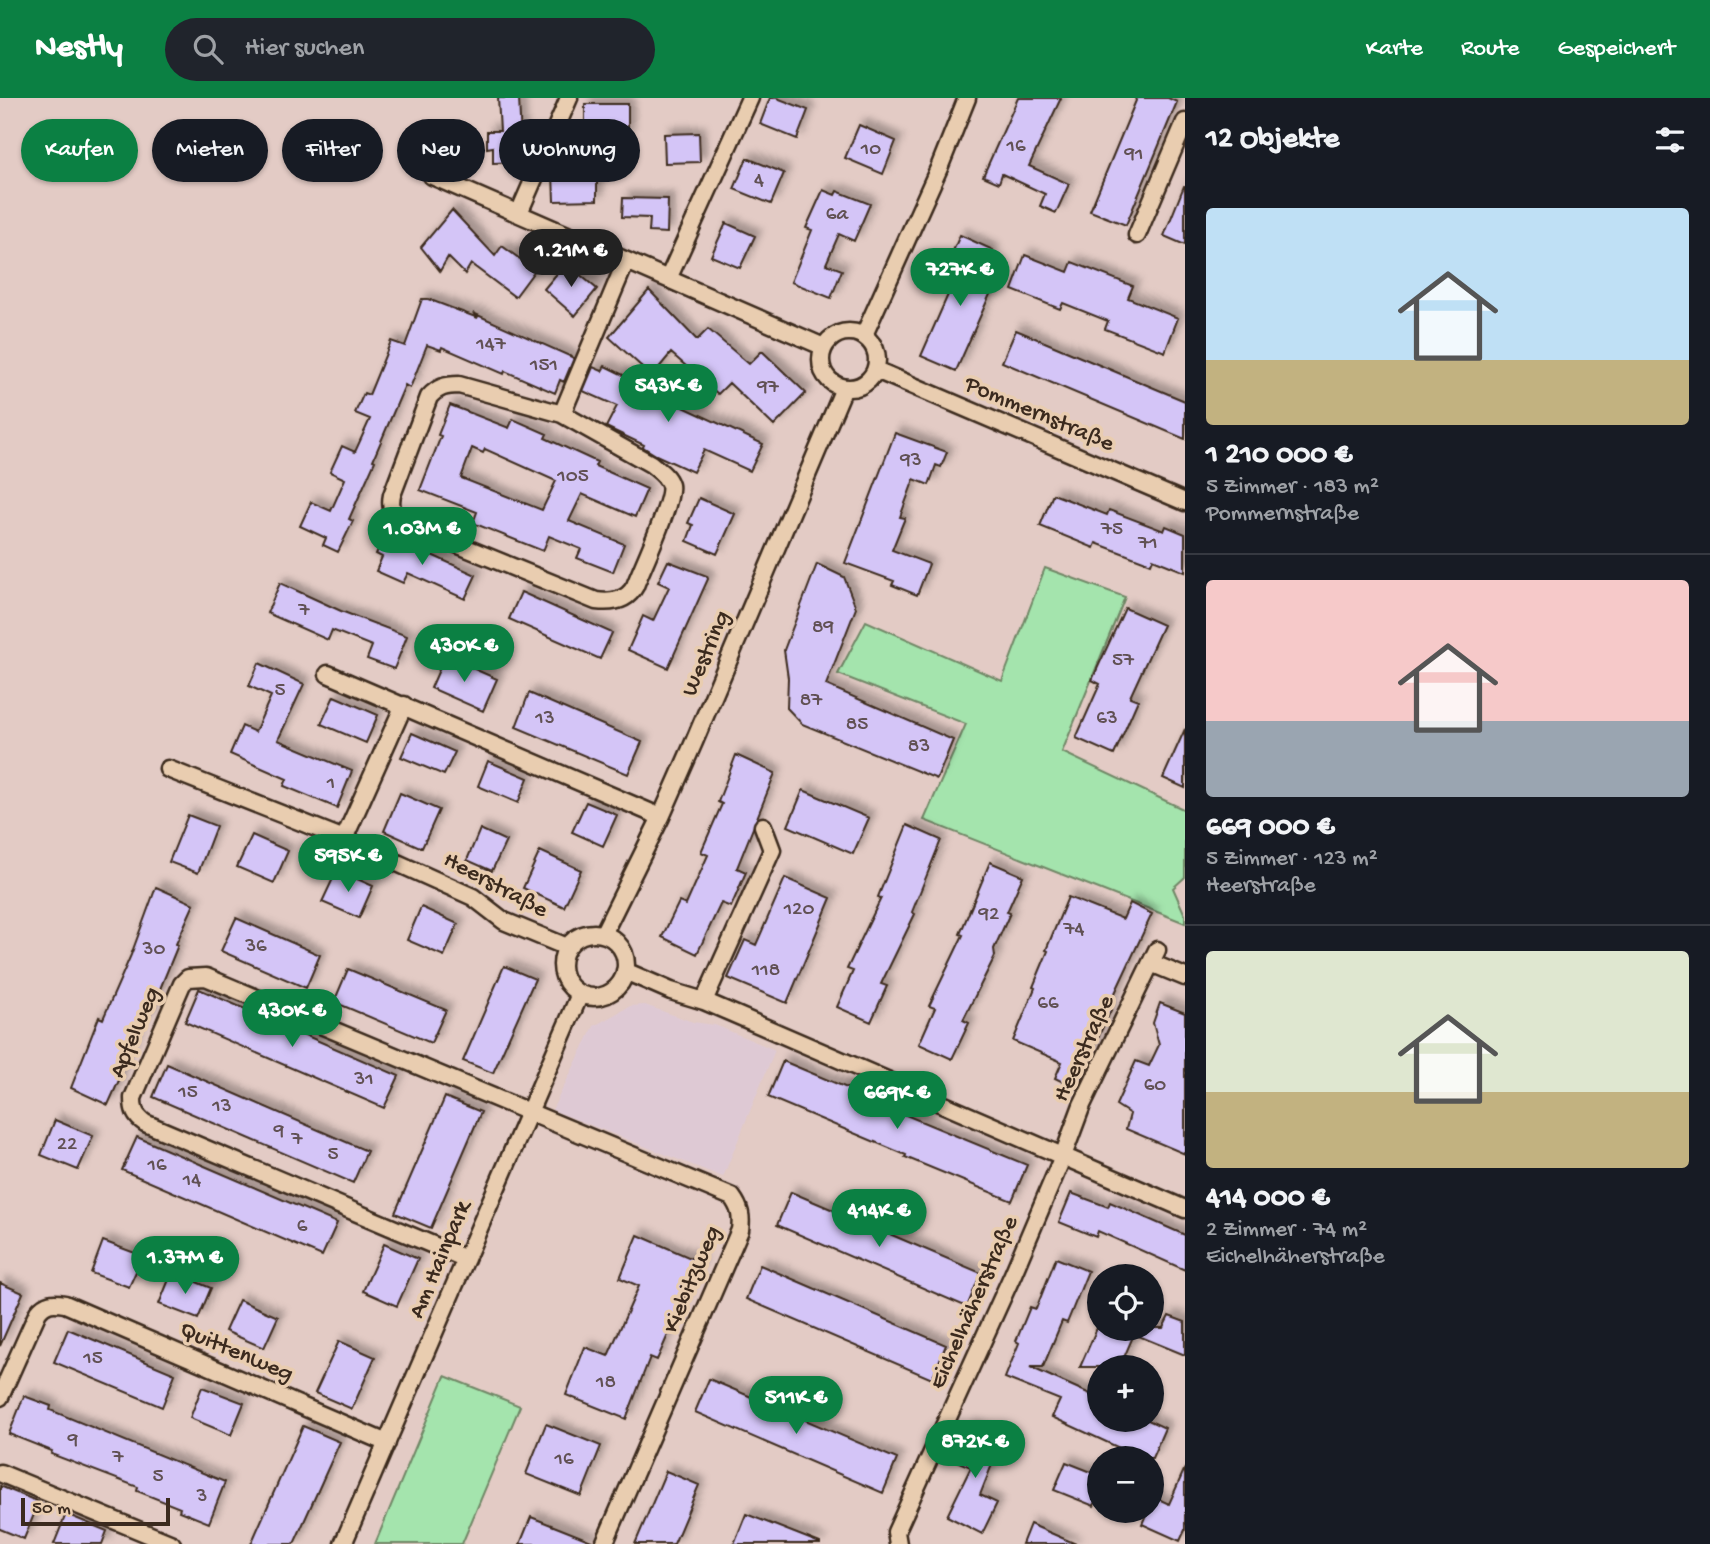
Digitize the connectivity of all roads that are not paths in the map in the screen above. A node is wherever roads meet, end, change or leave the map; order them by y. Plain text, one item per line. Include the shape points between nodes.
1 (569, 98) edge
2 (750, 98) edge
3 (967, 98) edge
4 (1185, 122) edge
5 (446, 182) edge
6 (519, 213) junction
7 (1138, 235) dead end
8 (626, 261) junction
9 (668, 279) junction
10 (864, 335) junction
11 (824, 347) junction
12 (876, 370) junction
13 (844, 387) junction
14 (562, 414) junction
15 (1185, 502) edge
16 (328, 674) dead end
17 (404, 705) junction
18 (169, 769) dead end
19 (661, 817) junction
20 (763, 826) dead end
21 (344, 839) junction
22 (603, 934) junction
23 (567, 947) junction
24 (625, 971) junction
25 (1185, 976) edge
26 (580, 994) junction
27 (704, 1001) junction
28 (529, 1112) junction
29 (1063, 1156) junction
30 (1185, 1209) edge
31 (466, 1259) junction
32 (0, 1397) edge
33 (387, 1443) junction
34 (0, 1474) edge
35 (172, 1544) edge
36 (343, 1544) edge
37 (604, 1544) edge
38 (898, 1544) edge

1 - 6 street
2 - 9 street
3 - 10 street
4 - 7 street
5 - 6 street
6 - 8 street
8 - 9 street
8 - 14 street
9 - 11 street
10 - 11 street via 842,332
10 - 12 street via 876,349
11 - 13 street via 825,374
12 - 13 street via 866,383
12 - 15 street, Pommernstraße
13 - 19 street, Westring
14 - 14 street via 459,385 435,390 392,495 392,511 405,523 596,601 627,596 669,501 670,486 651,464
16 - 17 street
17 - 19 street
17 - 21 street
18 - 21 street, Heerstraße
19 - 22 street, Westring
20 - 27 street via 772,850
21 - 23 street, Heerstraße via 473,897 504,921
22 - 23 street via 581,936
22 - 24 street via 622,951
23 - 26 street via 562,958 564,976
24 - 26 street via 618,986 607,994
24 - 27 street
25 - 29 street, Heerstraße via 1154,957 1082,1105
26 - 28 street, Am Hainpark
27 - 29 street
28 - 31 street, Am Hainpark
28 - 31 street, Apfelweg via 206,976 188,978 182,985 133,1098 137,1117 145,1123
28 - 37 street, Kiebitzweg via 732,1196 742,1219
29 - 30 street
29 - 38 street, Eichelhäherstraße via 896,1532
31 - 33 street, Am Hainpark
32 - 33 street, Quittenweg via 38,1312 51,1302 65,1304
33 - 36 street, Am Hainpark
34 - 35 street

